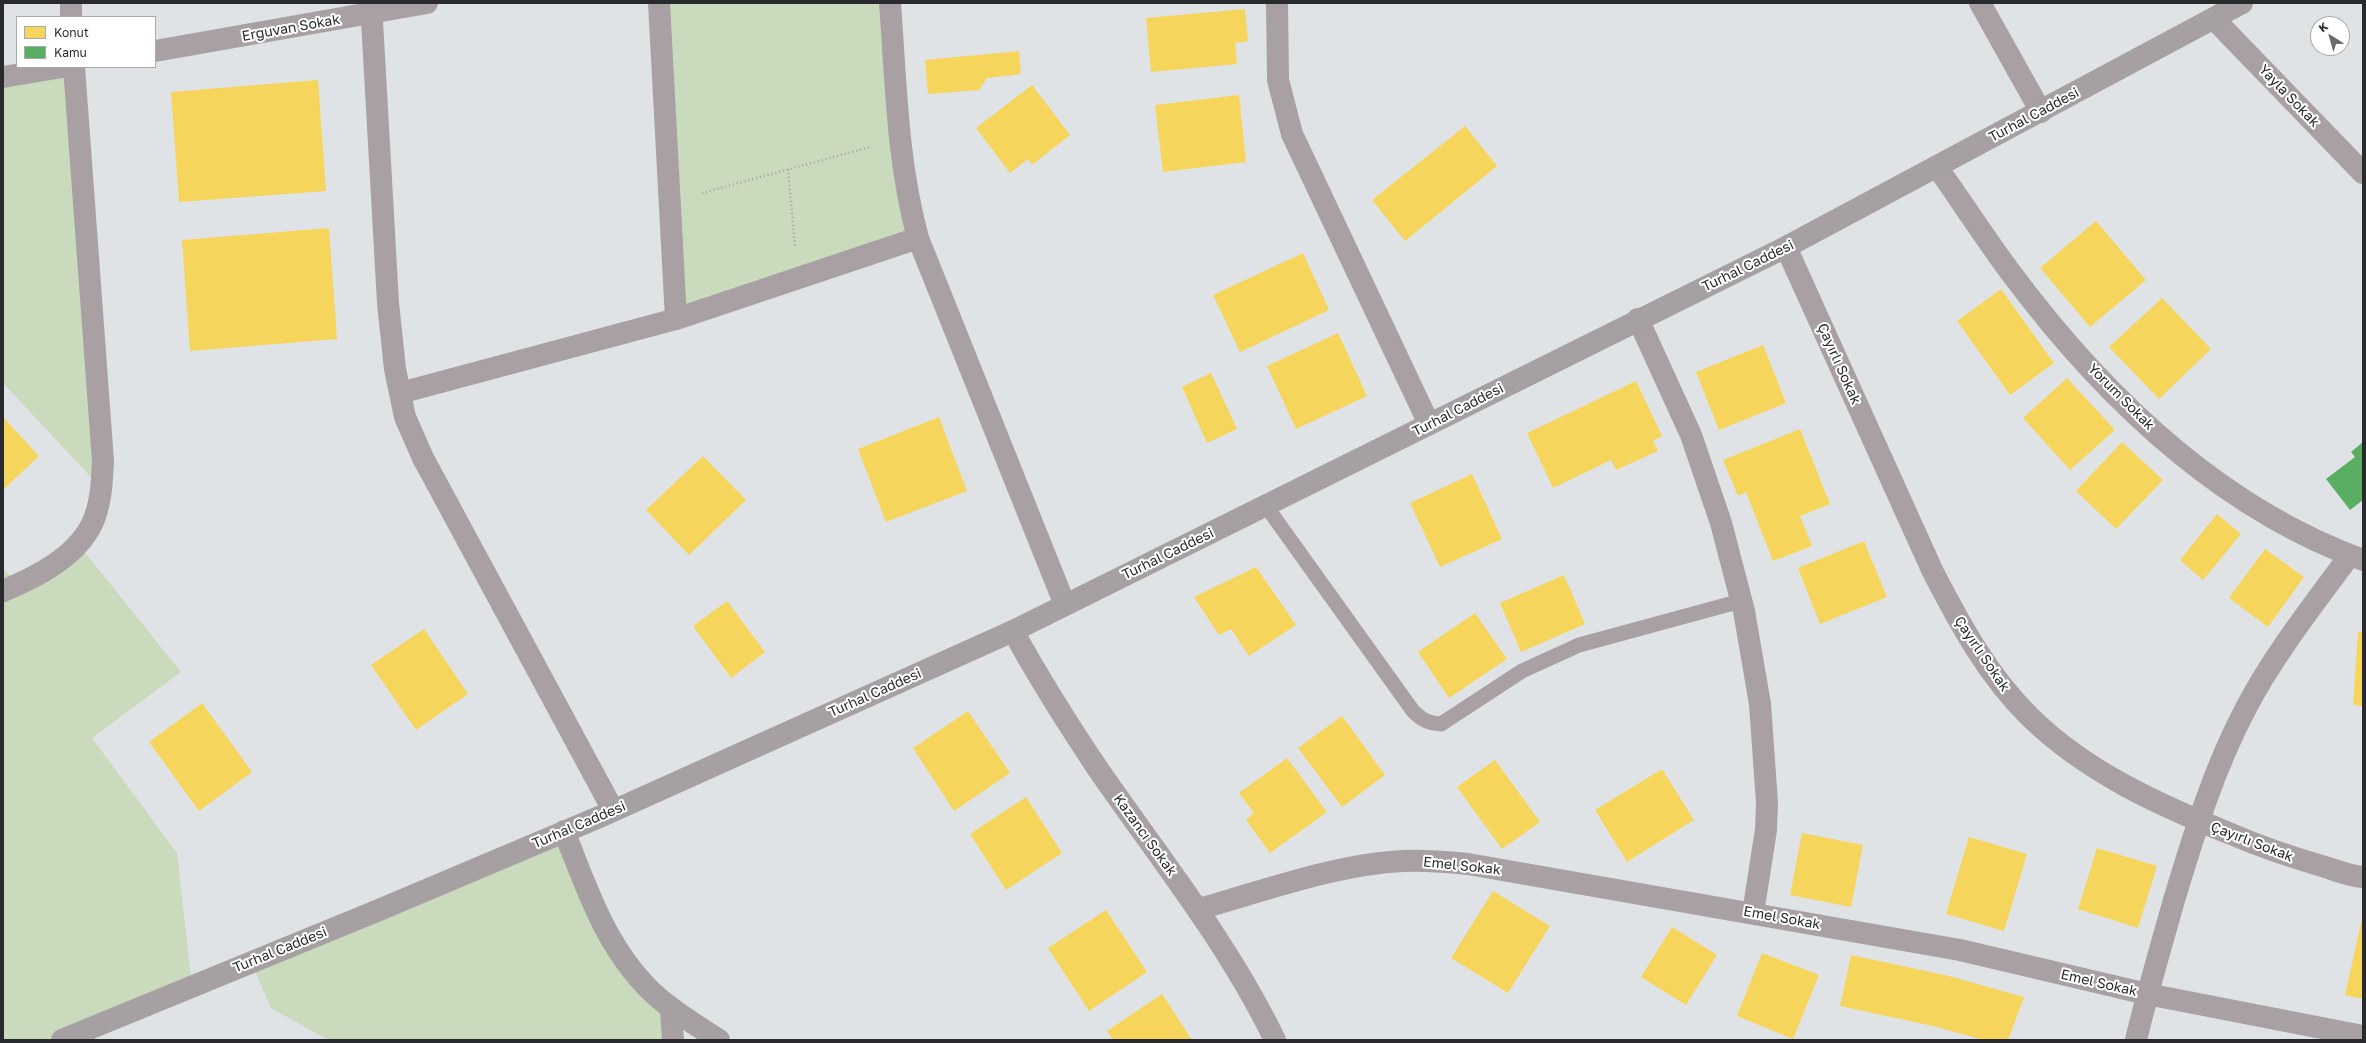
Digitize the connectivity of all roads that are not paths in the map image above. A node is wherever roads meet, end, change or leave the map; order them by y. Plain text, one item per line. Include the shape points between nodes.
1 (71, 3) edge
2 (427, 3) edge
3 (659, 3) edge
4 (890, 3) edge
5 (1277, 3) edge
6 (1980, 3) edge
7 (2242, 3) edge
8 (371, 8) edge
9 (71, 16) edge
10 (2214, 19) junction
11 (156, 51) edge
12 (56, 68) edge
13 (74, 68) edge
14 (3, 77) edge
15 (2041, 112) junction
16 (1937, 168) junction
17 (2363, 173) edge
18 (918, 238) junction
19 (1786, 247) junction
20 (676, 319) junction
21 (1638, 319) junction
22 (400, 394) junction
23 (1429, 424) junction
24 (1266, 506) junction
25 (2356, 557) edge
26 (3, 591) edge
27 (1741, 601) junction
28 (1065, 605) junction
29 (1013, 631) junction
30 (613, 810) junction
31 (2198, 821) junction
32 (564, 831) junction
33 (2363, 877) edge
34 (1199, 909) junction
35 (1753, 912) junction
36 (2147, 994) junction
37 (671, 1009) junction
38 (2363, 1036) edge
39 (62, 1040) edge
40 (673, 1040) edge
41 (719, 1040) edge
42 (1275, 1040) edge
43 (2136, 1040) edge

1 - 9 street
2 - 8 street, Erguvan Sokak
3 - 20 street
4 - 18 street via 905,186
5 - 23 street via 1278,80 1292,134
6 - 15 street
7 - 10 street, Turhal Caddesi
8 - 11 street, Erguvan Sokak
8 - 22 street via 388,303
10 - 15 street, Turhal Caddesi
10 - 17 street, Yayla Sokak
12 - 14 street
13 - 26 street via 103,461 101,494 92,524 79,545 54,565
15 - 16 street, Turhal Caddesi
16 - 19 street, Turhal Caddesi
16 - 25 street, Yorum Sokak via 2009,270 2066,341 2112,391 2159,436 2214,480 2282,524
18 - 20 street
18 - 28 street
19 - 21 street, Turhal Caddesi
19 - 31 street, Çayırlı Sokak via 1933,572 1954,613 1993,674 2030,717 2058,741 2108,776 2151,800
20 - 22 street
21 - 23 street, Turhal Caddesi
21 - 27 street via 1691,435 1721,523
22 - 30 street via 405,417 423,458
23 - 24 street, Turhal Caddesi
24 - 27 lane via 1412,711 1430,723 1441,724 1522,671 1579,645
24 - 28 street, Turhal Caddesi
25 - 31 street via 2269,670 2246,708
27 - 35 street via 1760,704 1767,795 1766,830
28 - 29 street, Turhal Caddesi
29 - 30 street, Turhal Caddesi
29 - 34 street, Kazancı Sokak via 1044,688 1101,773
30 - 32 street, Turhal Caddesi
31 - 33 street, Çayırlı Sokak via 2275,853
31 - 36 street
32 - 37 street via 592,903 617,950 635,974
32 - 39 street, Turhal Caddesi
34 - 35 street, Emel Sokak via 1343,870 1404,861 1435,861 1468,864
34 - 42 street, Kazancı Sokak via 1257,1003
35 - 36 street, Emel Sokak via 1960,950
36 - 38 street, Emel Sokak
36 - 43 street
37 - 40 street
37 - 41 street

